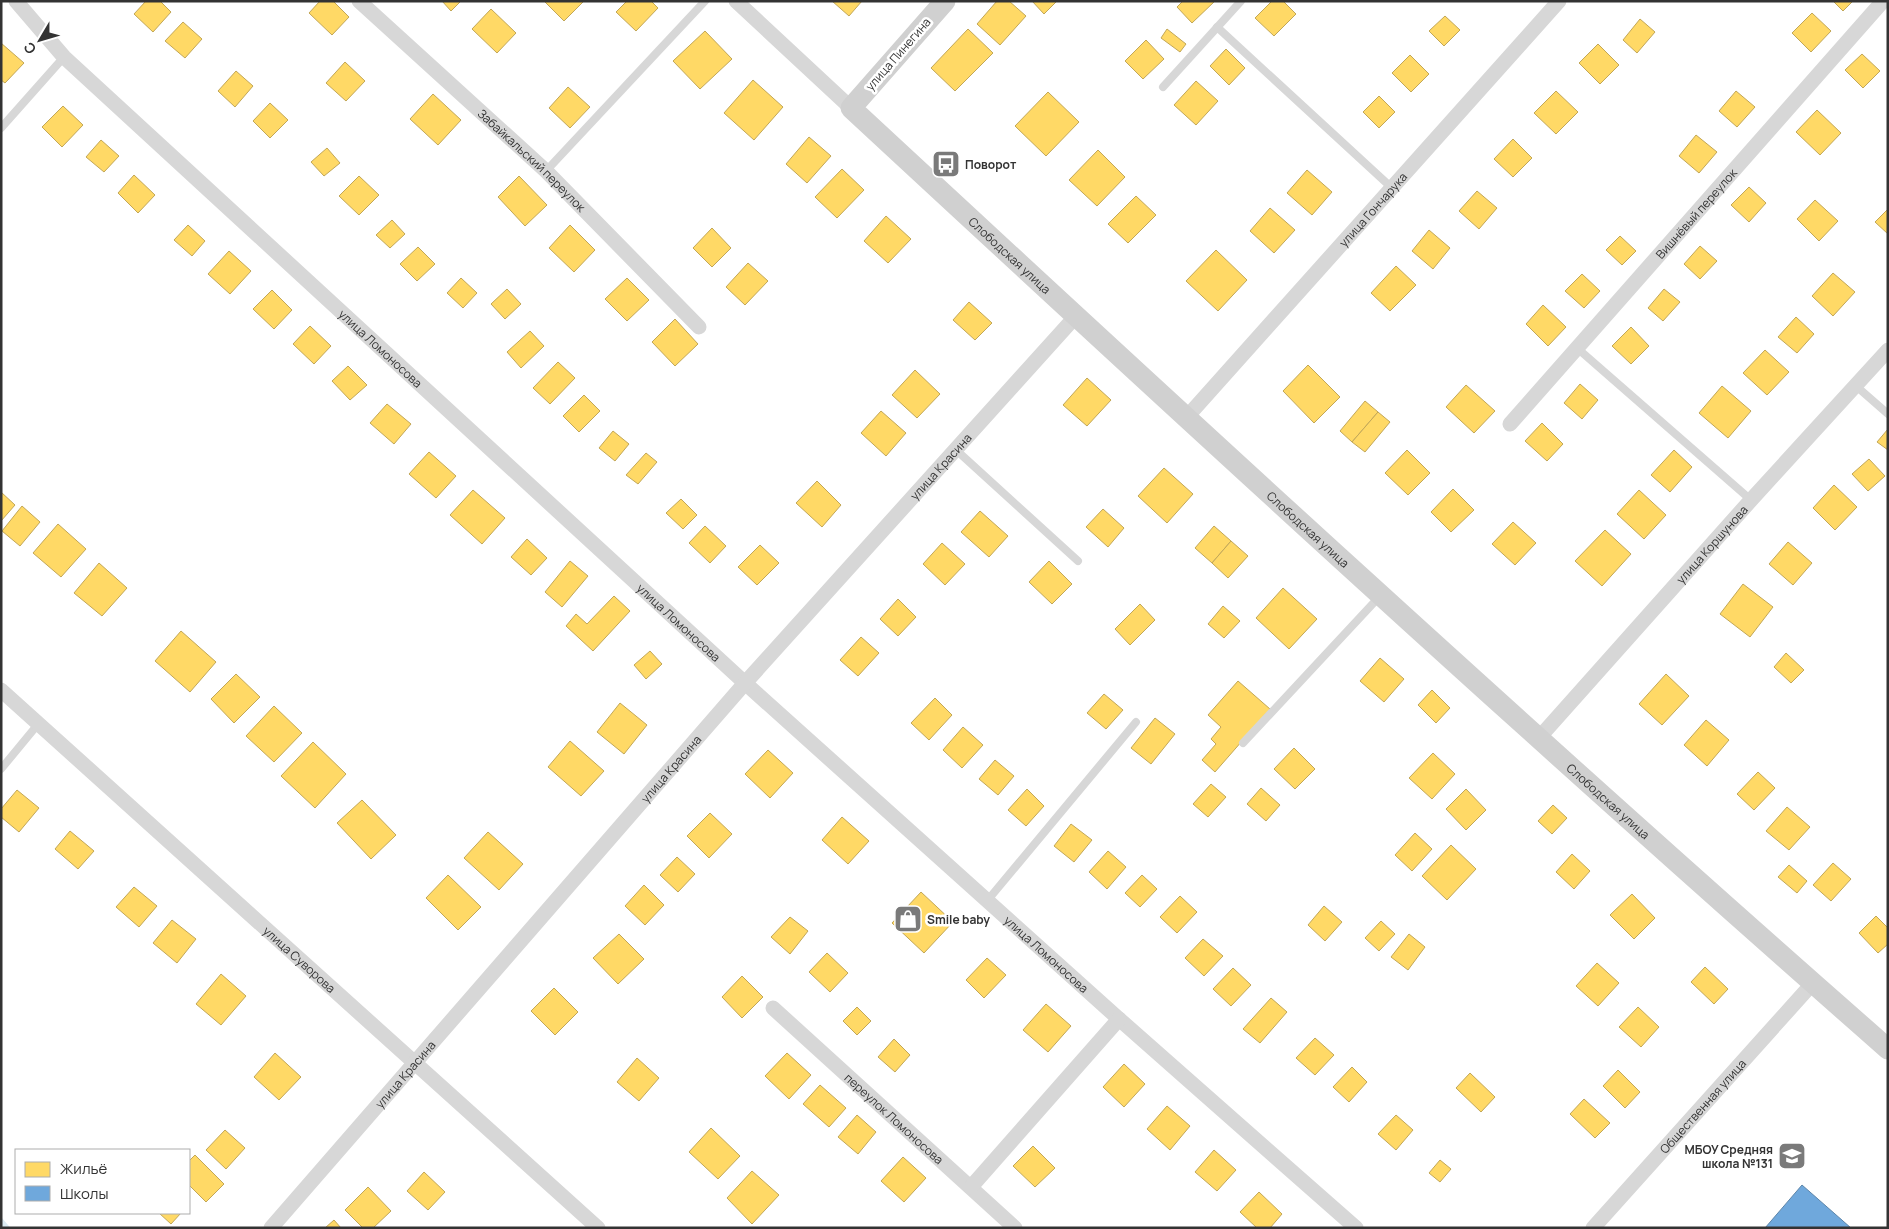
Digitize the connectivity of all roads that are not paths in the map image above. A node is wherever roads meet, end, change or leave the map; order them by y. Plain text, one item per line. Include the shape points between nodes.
1 (16, 1) edge
2 (359, 1) edge
3 (705, 1) edge
4 (736, 1) edge
5 (945, 1) edge
6 (1241, 1) edge
7 (1559, 1) edge
8 (1883, 1) edge
9 (1217, 27) junction
10 (64, 57) junction
11 (1163, 87) dead end
12 (851, 108) junction
13 (1, 128) edge
14 (546, 171) junction
15 (1393, 188) junction
16 (1076, 316) junction
17 (699, 327) dead end
18 (1577, 348) junction
19 (1888, 350) edge
20 (1856, 386) junction
21 (1888, 414) edge
22 (1186, 418) junction
23 (1510, 424) dead end
24 (955, 449) junction
25 (1751, 500) junction
26 (1078, 561) dead end
27 (1382, 594) junction
28 (745, 683) junction
29 (1, 690) edge
30 (1136, 722) dead end
31 (39, 723) junction
32 (1538, 739) junction
33 (1243, 744) dead end
34 (1, 769) edge
35 (987, 901) junction
36 (1812, 984) junction
37 (774, 1008) dead end
38 (1119, 1019) junction
39 (1887, 1047) edge
40 (415, 1062) junction
41 (971, 1187) junction
42 (271, 1228) edge
43 (598, 1228) edge
44 (1015, 1228) edge
45 (1356, 1228) edge
46 (1592, 1228) edge

1 - 10 street, улица Ломоносова
2 - 14 street, Забайкальский переулок
3 - 14 lane
4 - 12 street, Слободская улица
5 - 12 street, улица Пинегина
6 - 9 lane
7 - 15 street, улица Гончарука
8 - 18 street, Вишнёвый переулок
9 - 11 lane
9 - 15 lane
10 - 13 lane
10 - 28 street, улица Ломоносова
12 - 16 street, Слободская улица
14 - 17 street, Забайкальский переулок
15 - 22 street, улица Гончарука
16 - 22 street, Слободская улица
16 - 24 street, улица Красина
18 - 23 street, Вишнёвый переулок
18 - 25 lane
19 - 20 street, улица Коршунова
20 - 21 lane
20 - 25 street, улица Коршунова
22 - 27 street, Слободская улица
24 - 26 lane
24 - 28 street, улица Красина
25 - 32 street, улица Коршунова
27 - 32 street, Слободская улица
27 - 33 lane
28 - 35 street, улица Ломоносова
28 - 40 street, улица Красина
29 - 31 street, улица Суворова
30 - 35 lane
31 - 34 lane
31 - 40 street, улица Суворова
32 - 36 street, Слободская улица
35 - 38 street, улица Ломоносова
36 - 39 street, Слободская улица
36 - 46 street, Общественная улица
37 - 41 street, переулок Ломоносова
38 - 41 street
38 - 45 street, улица Ломоносова
40 - 42 street, улица Красина
40 - 43 street, улица Суворова
41 - 44 street, переулок Ломоносова

